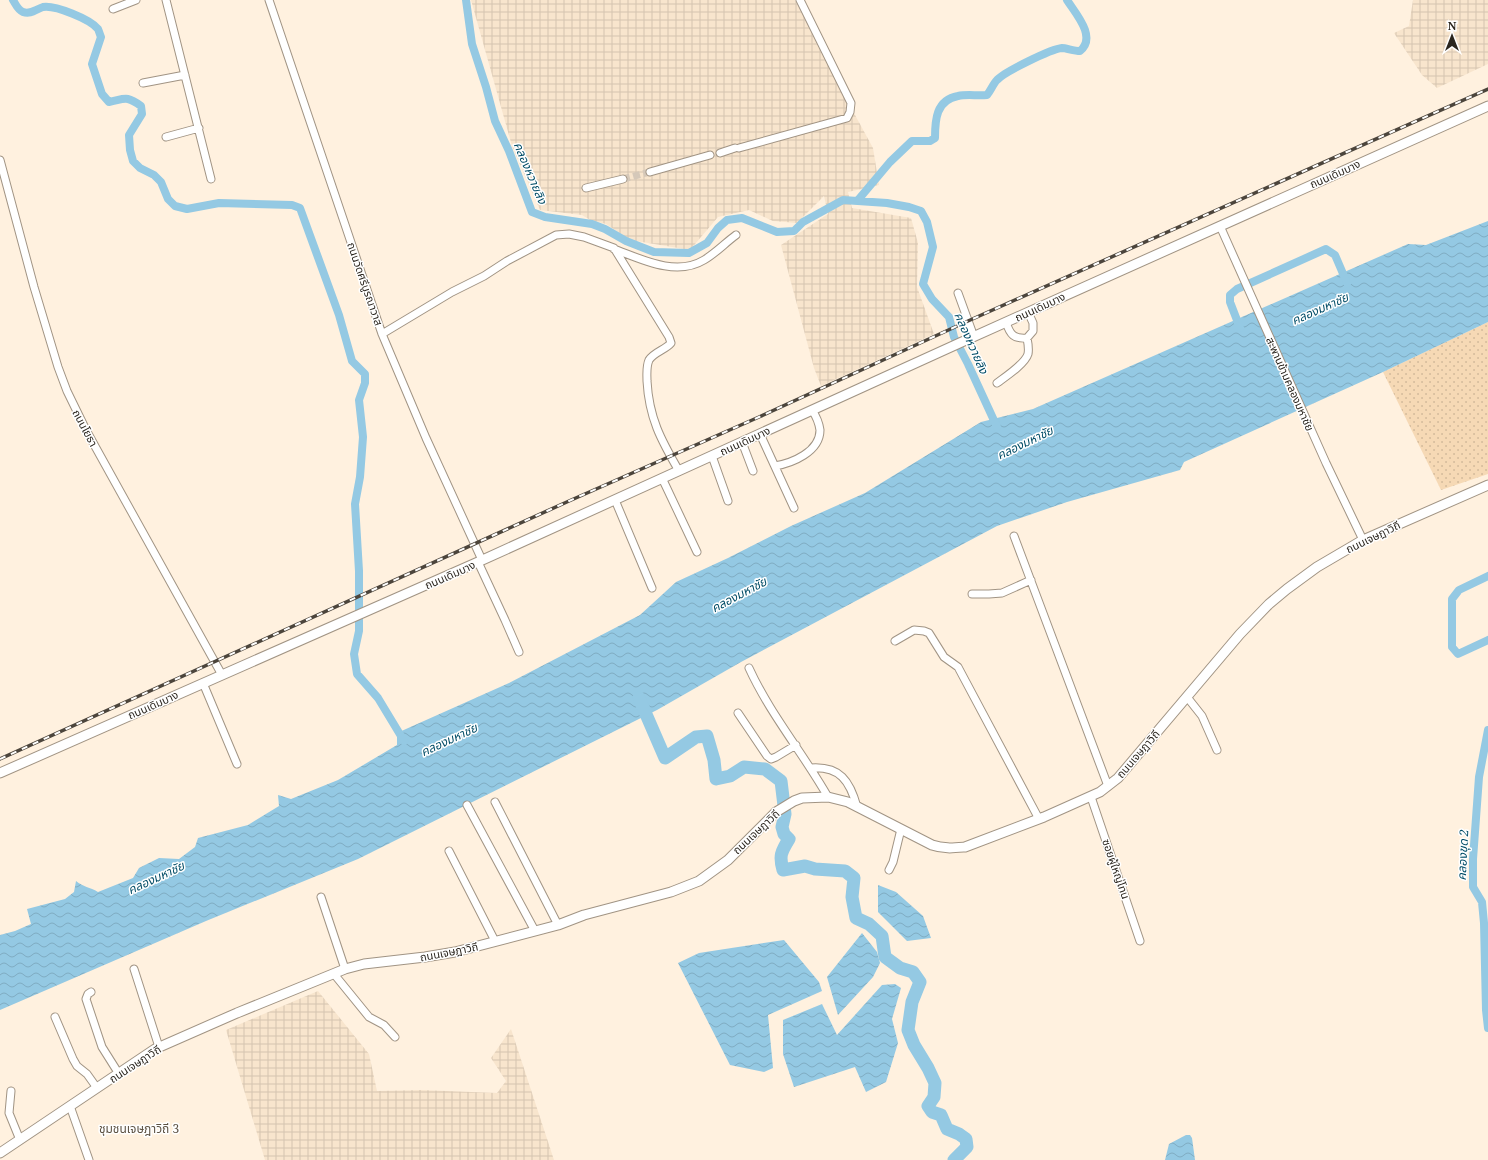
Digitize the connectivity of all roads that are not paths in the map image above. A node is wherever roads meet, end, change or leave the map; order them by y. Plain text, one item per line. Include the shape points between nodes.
1 (136, 0) edge
2 (166, 0) edge
3 (269, 0) edge
4 (800, 0) edge
5 (113, 8) dead end
6 (185, 75) junction
7 (143, 83) dead end
8 (1488, 106) edge
9 (198, 128) junction
10 (166, 137) dead end
11 (720, 153) dead end
12 (710, 155) dead end
13 (0, 160) edge
14 (650, 172) tunnel mouth
15 (211, 179) dead end
16 (623, 179) tunnel mouth
17 (586, 188) dead end
18 (1220, 226) junction
19 (736, 235) dead end
20 (614, 248) junction
21 (958, 293) dead end
22 (1028, 312) junction
23 (1006, 322) junction
24 (382, 334) junction
25 (974, 337) junction
26 (1027, 338) junction
27 (997, 384) dead end
28 (812, 410) junction
29 (760, 434) junction
30 (742, 442) junction
31 (712, 456) junction
32 (775, 466) junction
33 (678, 471) junction
34 (753, 471) dead end
35 (662, 478) junction
36 (1488, 485) edge
37 (615, 500) junction
38 (728, 501) dead end
39 (794, 508) dead end
40 (1014, 536) dead end
41 (1363, 540) junction
42 (697, 552) dead end
43 (480, 561) junction
44 (1031, 580) junction
45 (652, 588) dead end
46 (972, 594) dead end
47 (895, 641) dead end
48 (519, 652) dead end
49 (749, 668) dead end
50 (222, 675) junction
51 (203, 683) junction
52 (1187, 697) junction
53 (738, 713) dead end
54 (796, 745) junction
55 (1217, 750) dead end
56 (237, 764) dead end
57 (811, 768) junction
58 (0, 773) edge
59 (1108, 786) junction
60 (828, 797) junction
61 (1091, 797) junction
62 (494, 802) dead end
63 (467, 805) dead end
64 (857, 807) junction
65 (1039, 819) junction
66 (901, 829) junction
67 (449, 851) dead end
68 (889, 870) dead end
69 (321, 897) dead end
70 (558, 925) junction
71 (535, 931) junction
72 (496, 941) junction
73 (1140, 941) dead end
74 (134, 969) dead end
75 (345, 969) junction
76 (334, 974) junction
77 (91, 992) dead end
78 (54, 1017) dead end
79 (395, 1037) dead end
80 (159, 1047) junction
81 (119, 1074) junction
82 (97, 1088) junction
83 (11, 1091) dead end
84 (70, 1106) junction
85 (20, 1140) junction
86 (0, 1153) edge
87 (89, 1160) edge

1 - 5 street
2 - 6 street
3 - 24 street, ถนนวัดศรีบูรณาวาส
4 - 11 street via 851,103 847,118
6 - 7 street
6 - 9 street
8 - 18 street, ถนนเดิมบาง
9 - 10 street
9 - 15 street
12 - 14 street
13 - 50 street, ถนนโยธา via 34,287 67,391 86,430
16 - 17 street
18 - 22 street, ถนนเดิมบาง
18 - 41 street, สะพานข้ามคลองมหาชัย
19 - 20 street via 704,260 684,266 656,264
20 - 24 street via 584,237 556,235
20 - 33 street via 671,343 650,359 647,367 648,394 649,406 662,442
21 - 25 street
22 - 23 street, ถนนเดิมบาง
22 - 26 street via 1033,323 1033,331
23 - 25 street, ถนนเดิมบาง
23 - 26 street via 1008,332 1014,337
24 - 43 street, ถนนวัดศรีบูรณาวาส
25 - 28 street, ถนนเดิมบาง
26 - 27 street via 1027,357
28 - 29 street, ถนนเดิมบาง
28 - 32 street via 820,429 819,437 806,454 786,464
29 - 30 street, ถนนเดิมบาง
29 - 32 street
30 - 31 street, ถนนเดิมบาง
30 - 34 street
31 - 33 street, ถนนเดิมบาง
31 - 38 street
32 - 39 street
33 - 35 street, ถนนเดิมบาง
35 - 37 street, ถนนเดิมบาง
35 - 42 street
36 - 41 street, ถนนเจษฎาวิถี
37 - 43 street, ถนนเดิมบาง
37 - 45 street
40 - 44 street
41 - 52 street, ถนนเจษฎาวิถี via 1317,567 1269,604
43 - 48 street, ถนนวัดศรีบูรณาวาส
43 - 50 street, ถนนเดิมบาง
44 - 46 street via 1002,593
44 - 59 street
47 - 65 street via 914,630 929,633 944,657 958,668
49 - 54 street via 766,701
50 - 51 street, ถนนเดิมบาง
51 - 56 street
51 - 58 street, ถนนเดิมบาง
52 - 55 street via 1202,716
52 - 59 street, ถนนเจษฎาวิถี via 1118,778
53 - 54 street via 771,759
54 - 57 street
57 - 60 street
57 - 64 street via 833,770 842,777 848,783
59 - 61 street, ถนนเจษฎาวิถี
60 - 64 street, ถนนเจษฎาวิถี
60 - 70 street, ถนนเจษฎาวิถี via 794,801 780,809 728,860 699,881 671,892 584,915
61 - 65 street, ถนนเจษฎาวิถี
61 - 73 street, ซอยผู้ใหญ่โทน
62 - 70 street
63 - 71 street
64 - 66 street, ถนนเจษฎาวิถี
65 - 66 street, ถนนเจษฎาวิถี via 965,847 952,848 932,845
66 - 68 street
67 - 72 street
69 - 75 street
70 - 71 street, ถนนเจษฎาวิถี
71 - 72 street, ถนนเจษฎาวิถี
72 - 75 street, ถนนเจษฎาวิถี via 436,956 364,964
74 - 80 street
75 - 76 street, ถนนเจษฎาวิถี
76 - 79 street via 369,1017 384,1025
76 - 80 street, ถนนเจษฎาวิถี
77 - 81 street via 86,1000 106,1055
78 - 82 street via 73,1060
80 - 81 street, ถนนเจษฎาวิถี
81 - 82 street, ถนนเจษฎาวิถี
82 - 84 street, ถนนเจษฎาวิถี
83 - 85 street via 9,1113
84 - 85 street, ถนนเจษฎาวิถี
84 - 87 street
85 - 86 street, ถนนเจษฎาวิถี

